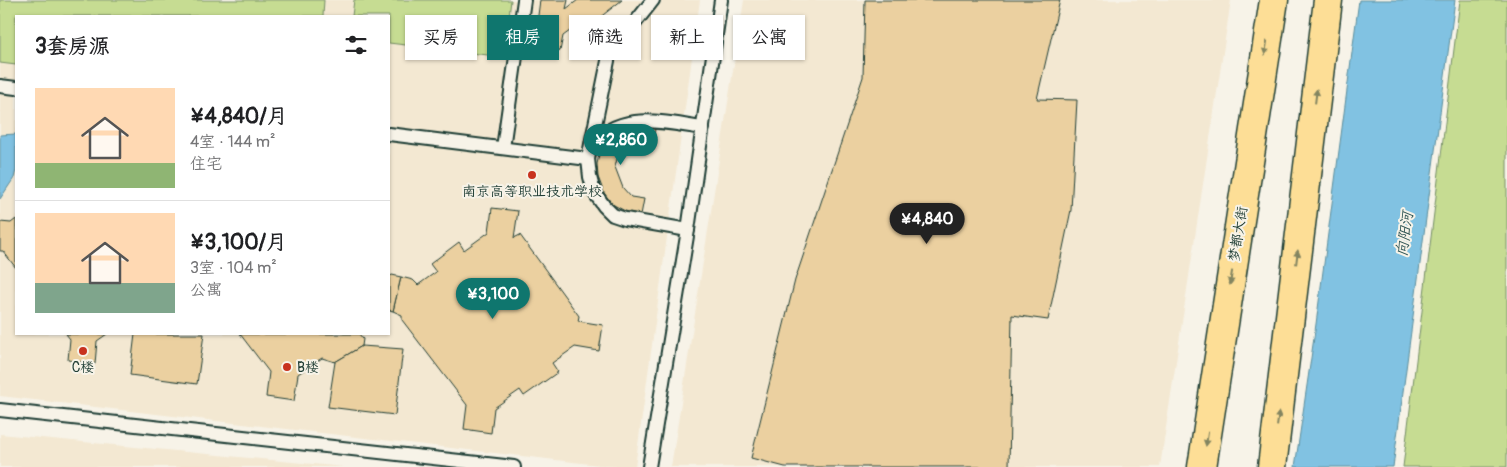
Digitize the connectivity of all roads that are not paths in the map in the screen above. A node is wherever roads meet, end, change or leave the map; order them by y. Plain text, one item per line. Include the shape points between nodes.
1 (524, 0) edge
2 (653, 0) edge
3 (721, 0) edge
4 (1274, 0) edge
5 (1328, 0) edge
6 (0, 86) edge
7 (15, 88) edge
8 (703, 128) junction
9 (390, 134) edge
10 (503, 148) junction
11 (590, 154) junction
12 (688, 230) junction
13 (0, 410) edge
14 (514, 467) edge
15 (649, 467) edge
16 (1202, 467) edge
17 (1272, 467) edge

1 - 10 lane
2 - 11 lane via 609,56
3 - 8 lane
4 -> 16 main road, 梦都大街
17 -> 5 main road
6 - 7 lane
8 - 11 lane via 647,121 626,122 603,134
8 - 12 lane
9 - 10 lane
10 - 11 lane
11 - 12 lane via 594,192 613,215
12 - 15 lane
13 - 14 lane

